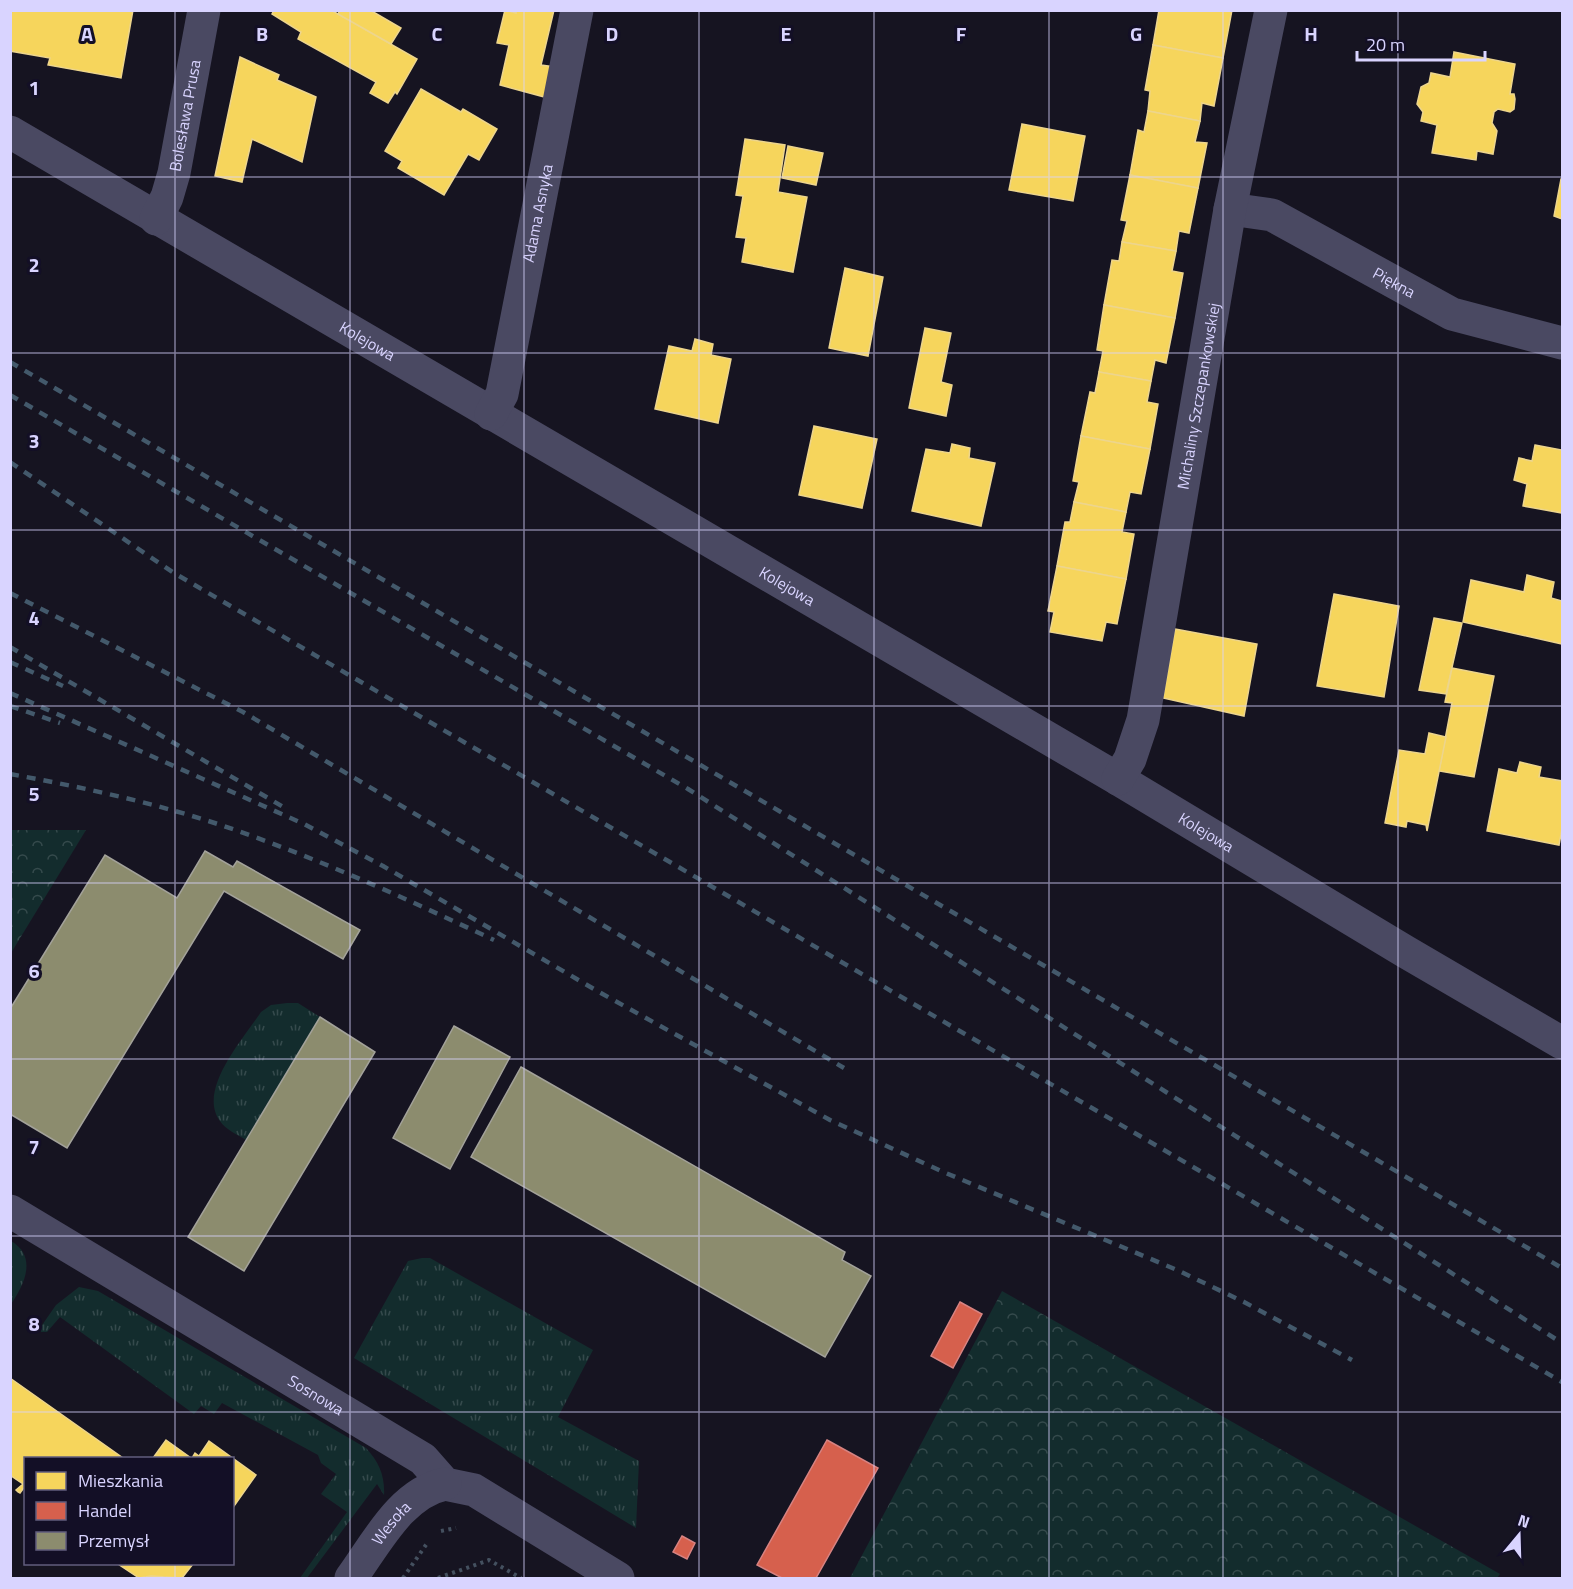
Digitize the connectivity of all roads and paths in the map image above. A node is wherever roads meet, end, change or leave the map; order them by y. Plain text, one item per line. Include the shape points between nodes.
1 (204, 10) edge
2 (577, 10) edge
3 (1271, 10) edge
4 (10, 132) edge
5 (1230, 209) junction
6 (156, 219) junction
7 (1563, 343) edge
8 (491, 414) junction
9 (1118, 779) junction
10 (1563, 1042) edge
11 (10, 1211) edge
12 (445, 1484) junction
13 (462, 1528) dead end
14 (437, 1533) dead end
15 (431, 1538) dead end
16 (351, 1578) edge
17 (402, 1578) edge
18 (438, 1578) edge
19 (521, 1578) edge
20 (618, 1578) edge

1 - 6 street, Bolesława Prusa via 174,173
2 - 8 street, Adama Asnyka via 502,394
3 - 5 street, Michaliny Szczepankowskiej
4 - 6 street, Kolejowa
5 - 7 street, Piękna via 1272,215 1452,314
5 - 9 street, Michaliny Szczepankowskiej via 1143,720 1130,759
6 - 8 street, Kolejowa
8 - 9 street, Kolejowa
9 - 10 street, Kolejowa
11 - 12 street, Sosnowa via 423,1459
12 - 16 street, Wesoła via 425,1489 406,1504
12 - 20 street via 474,1490
13 - 14 path
15 - 17 path
18 - 19 path via 489,1560

